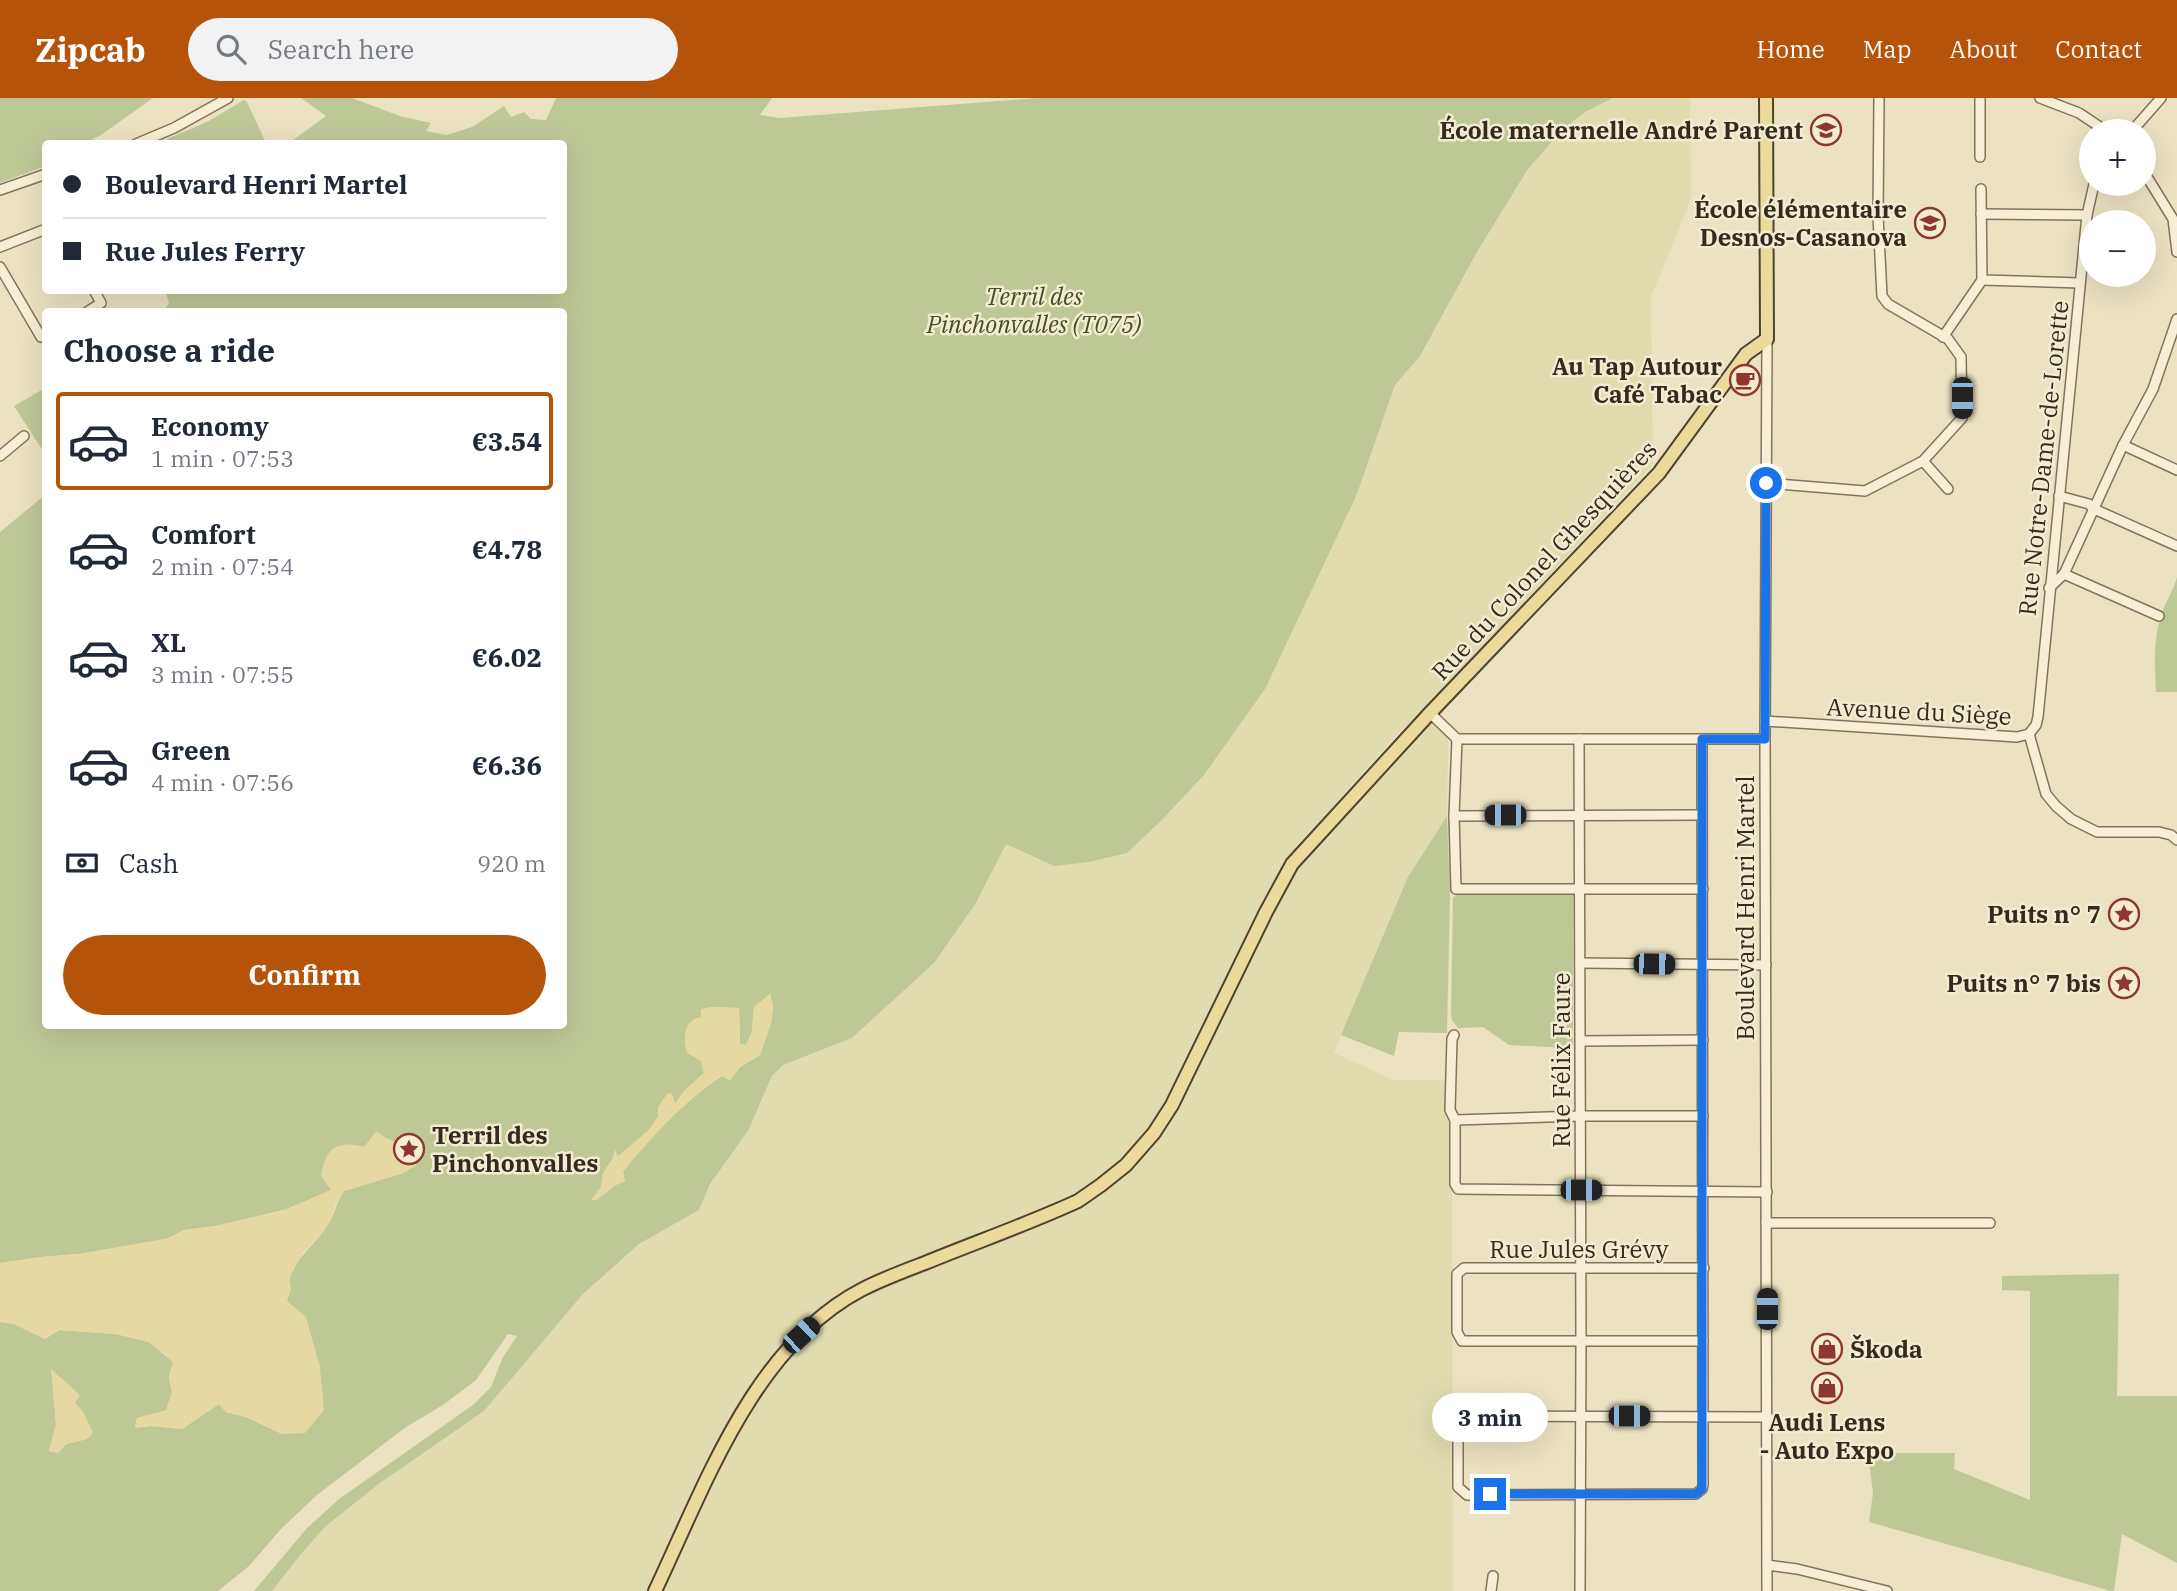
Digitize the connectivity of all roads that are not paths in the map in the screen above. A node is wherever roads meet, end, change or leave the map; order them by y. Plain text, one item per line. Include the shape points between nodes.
1 (228, 98) edge
2 (1766, 98) edge
3 (1879, 98) edge
4 (1980, 98) edge
5 (2040, 98) edge
6 (2161, 98) edge
7 (2087, 119) edge
8 (2143, 119) edge
9 (145, 140) edge
10 (1980, 157) dead end
11 (42, 178) edge
12 (1981, 189) dead end
13 (0, 190) edge
14 (2156, 191) edge
15 (1981, 214) junction
16 (2079, 215) edge
17 (42, 231) edge
18 (0, 247) edge
19 (2177, 252) edge
20 (0, 267) edge
21 (1982, 280) junction
22 (2079, 283) edge
23 (2080, 287) edge
24 (96, 294) edge
25 (93, 308) edge
26 (2177, 318) edge
27 (42, 336) edge
28 (1943, 337) junction
29 (1766, 339) junction
30 (24, 436) dead end
31 (2123, 444) junction
32 (0, 456) edge
33 (1923, 461) junction
34 (2177, 470) edge
35 (1766, 483) junction
36 (1948, 489) dead end
37 (2059, 496) junction
38 (2094, 509) junction
39 (2177, 546) edge
40 (2064, 573) junction
41 (2049, 588) junction
42 (2159, 616) dead end
43 (1430, 713) junction
44 (1765, 721) junction
45 (2029, 734) junction
46 (1457, 739) junction
47 (1579, 739) junction
48 (1702, 739) junction
49 (1765, 739) junction
50 (1580, 815) junction
51 (1702, 815) junction
52 (1454, 816) junction
53 (2177, 840) edge
54 (1703, 889) junction
55 (1580, 890) junction
56 (1580, 963) junction
57 (1703, 965) junction
58 (1766, 965) junction
59 (1454, 1035) dead end
60 (1703, 1040) junction
61 (1581, 1041) junction
62 (1580, 1116) junction
63 (1703, 1116) junction
64 (1455, 1120) junction
65 (1581, 1190) junction
66 (1703, 1191) junction
67 (1767, 1192) junction
68 (1766, 1223) junction
69 (1990, 1223) dead end
70 (1704, 1268) junction
71 (1580, 1269) junction
72 (1581, 1341) junction
73 (1703, 1341) junction
74 (1580, 1416) junction
75 (1703, 1416) junction
76 (1768, 1417) junction
77 (1581, 1494) junction
78 (1767, 1565) junction
79 (1493, 1576) dead end
80 (655, 1591) edge
81 (1491, 1591) edge
82 (1580, 1591) edge
83 (1767, 1591) edge
84 (1886, 1591) edge

1 - 9 street
2 - 29 main road, Boulevard Henri Martel
3 - 28 street via 1882,296
4 - 10 street
5 - 7 street
6 - 8 street
11 - 13 street
12 - 15 street
14 - 19 street via 2173,219
15 - 16 street
15 - 21 street
17 - 18 street
20 - 27 street
21 - 22 street
21 - 28 street
23 - 37 street, Rue Notre-Dame-de-Lorette
24 - 25 street via 101,303
26 - 31 street via 2153,389
28 - 33 street via 1961,357 1962,418
29 - 35 street, Boulevard Henri Martel
29 - 43 main road, Rue du Colonel Ghesquières via 1746,354 1659,473
30 - 32 street
31 - 34 street
31 - 38 street
33 - 35 street via 1865,491
33 - 36 street
35 - 44 street, Boulevard Henri Martel
37 - 38 street
37 - 41 street, Rue Notre-Dame-de-Lorette
38 - 39 street
38 - 40 street
40 - 41 street
40 - 42 street
41 - 45 street, Rue Notre-Dame-de-Lorette via 2038,717
43 - 46 street
43 - 80 main road, Rue du Colonel Ghesquières via 1292,864 1172,1105 1141,1149 1077,1200 878,1281 817,1321 752,1396
44 - 45 street, Avenue du Siège via 2017,737
44 - 49 street, Boulevard Henri Martel
45 - 53 street, Avenue du Siège via 2046,794 2071,819 2096,832 2159,832
46 - 47 street
46 - 52 street
47 - 48 street
47 - 50 street, Rue Félix Faure
48 - 49 street
48 - 51 street
49 - 58 street, Boulevard Henri Martel
50 - 51 street
50 - 52 street
50 - 55 street, Rue Félix Faure
51 - 54 street
52 - 55 street via 1456,889
54 - 55 street
54 - 57 street
55 - 56 street, Rue Félix Faure
56 - 57 street
56 - 61 street, Rue Félix Faure
57 - 58 street
57 - 60 street
58 - 67 street, Boulevard Henri Martel
59 - 64 street via 1450,1110
60 - 61 street
60 - 63 street
61 - 62 street, Rue Félix Faure
62 - 63 street
62 - 64 street
62 - 65 street, Rue Félix Faure
63 - 66 street
64 - 65 street via 1458,1189
65 - 66 street
65 - 71 street, Rue Félix Faure
66 - 67 street
66 - 70 street
67 - 68 street, Boulevard Henri Martel
68 - 69 street
68 - 76 street, Boulevard Henri Martel
70 - 71 street, Rue Jules Grévy
70 - 73 street
71 - 72 street, Rue Félix Faure
71 - 72 street, Rue Jules Grévy via 1464,1268 1457,1273 1457,1332 1462,1341
72 - 73 street
72 - 74 street, Rue Félix Faure
73 - 75 street
74 - 75 street
74 - 77 street, Rue Félix Faure
74 - 77 street via 1464,1416 1458,1426 1458,1487 1467,1494
75 - 76 street
75 - 77 street via 1702,1489 1696,1494
76 - 78 street, Boulevard Henri Martel
77 - 82 street, Rue Félix Faure
78 - 83 street, Boulevard Henri Martel
78 - 84 street
79 - 81 street

